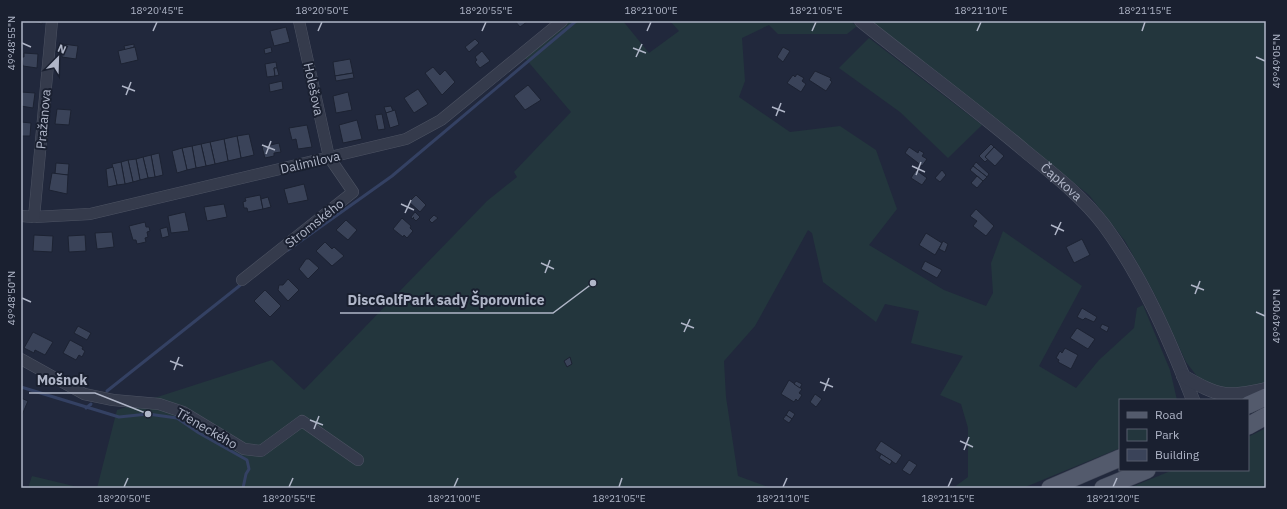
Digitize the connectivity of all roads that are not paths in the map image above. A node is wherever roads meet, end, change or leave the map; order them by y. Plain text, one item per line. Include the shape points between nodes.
1 (52, 21) edge
2 (299, 21) edge
3 (562, 21) edge
4 (861, 21) edge
5 (329, 157) junction
6 (21, 216) edge
7 (34, 217) junction
8 (242, 280) dead end
9 (21, 360) edge
10 (1183, 376) junction
11 (1266, 389) edge
12 (1266, 397) edge
13 (1192, 399) edge
14 (1249, 406) edge
15 (1266, 416) edge
16 (1249, 425) edge
17 (1119, 458) edge
18 (358, 460) dead end
19 (1145, 471) edge
20 (1050, 488) edge
21 (1103, 488) edge

1 - 7 street, Pražanova
2 - 5 street, Holešova
3 - 5 street, Dalimilova via 441,120 406,139
4 - 10 street, Čapkova via 992,123 1082,199 1103,224 1141,283
5 - 7 street, Dalimilova via 90,214
5 - 8 street, Stromského via 353,192
6 - 7 street, Dalimilova
9 - 18 street, Třeneckého via 84,394 113,400 158,404 183,412 244,449 261,451 302,421
10 - 11 street via 1215,393 1230,396
10 - 13 street, Čapkova
12 - 14 main road
15 - 16 main road
17 - 20 main road
19 - 21 main road

